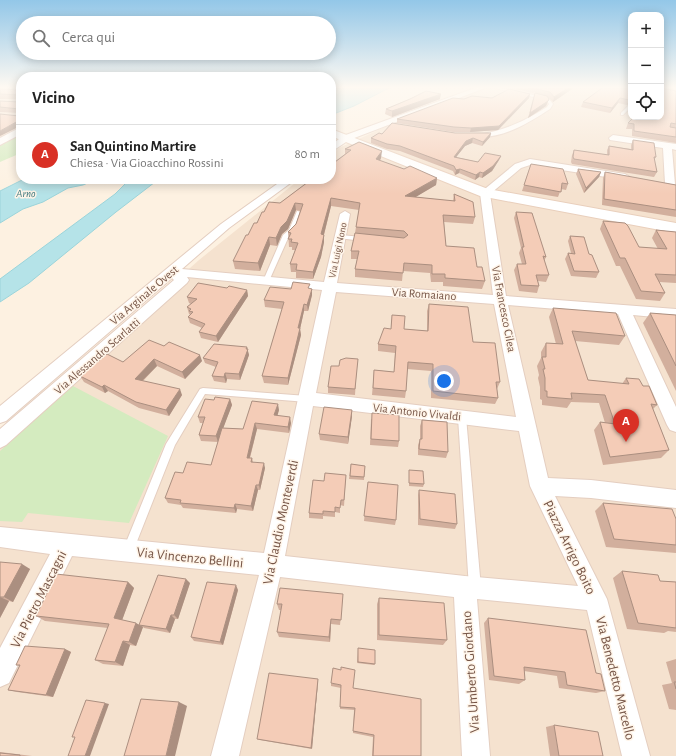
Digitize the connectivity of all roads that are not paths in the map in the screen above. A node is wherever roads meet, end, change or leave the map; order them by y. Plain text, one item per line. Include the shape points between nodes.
1 (392, 123) edge
2 (525, 123) edge
3 (0, 130) edge
4 (16, 131) edge
5 (16, 132) edge
6 (337, 134) edge
7 (474, 136) edge
8 (613, 138) dead end
9 (0, 142) edge
10 (671, 146) edge
11 (638, 180) edge
12 (284, 184) edge
13 (669, 184) edge
14 (485, 193) junction
15 (299, 212) edge
16 (345, 214) dead end
17 (676, 228) edge
18 (340, 237) junction
19 (371, 240) edge
20 (172, 272) junction
21 (266, 281) junction
22 (329, 287) junction
23 (500, 300) junction
24 (623, 309) junction
25 (676, 314) edge
26 (307, 400) junction
27 (0, 416) edge
28 (462, 417) junction
29 (532, 425) junction
30 (676, 425) edge
31 (0, 440) edge
32 (540, 486) junction
33 (676, 499) edge
34 (0, 537) edge
35 (66, 545) junction
36 (127, 551) junction
37 (272, 565) junction
38 (470, 588) junction
39 (596, 599) junction
40 (0, 674) edge
41 (225, 756) edge
42 (476, 756) edge
43 (636, 756) edge

1 - 6 street
2 - 7 lane via 495,134
3 - 4 street
5 - 9 street
6 - 14 main road
8 - 10 street
10 - 13 street
11 - 14 street via 530,162 518,166
12 - 20 street, Via Arginale Ovest via 225,226
14 - 17 main road
14 - 23 street, Via Francesco Cilea
15 - 21 lane
16 - 18 street, Via Luigi Nono
18 - 19 lane
18 - 22 street, Via Luigi Nono
20 - 21 street, Via Romaiano
20 - 27 street, Via Arginale Ovest
20 - 31 street, Via Alessandro Scarlatti via 182,280
21 - 22 street, Via Romaiano
22 - 23 street, Via Romaiano
22 - 26 street, Via Claudio Monteverdi
23 - 24 street, Via Romaiano
23 - 29 street, Via Francesco Cilea
24 - 25 street, Via Romaiano
24 - 30 street
26 - 28 street, Via Antonio Vivaldi
26 - 36 lane via 203,391 171,444
26 - 37 street, Via Claudio Monteverdi
28 - 29 street, Via Antonio Vivaldi
28 - 38 lane
29 - 32 street, Piazza Arrigo Boito
32 - 33 street
32 - 39 street, Piazza Arrigo Boito
34 - 35 street, Via Vincenzo Bellini
35 - 36 street, Via Vincenzo Bellini
35 - 40 street, Via Pietro Mascagni
36 - 37 street, Via Vincenzo Bellini
37 - 38 street, Via Vincenzo Bellini
37 - 41 street, Via Claudio Monteverdi
38 - 39 street, Piazza Arrigo Boito
38 - 42 street, Via Umberto Giordano
39 - 43 street, Via Benedetto Marcello

